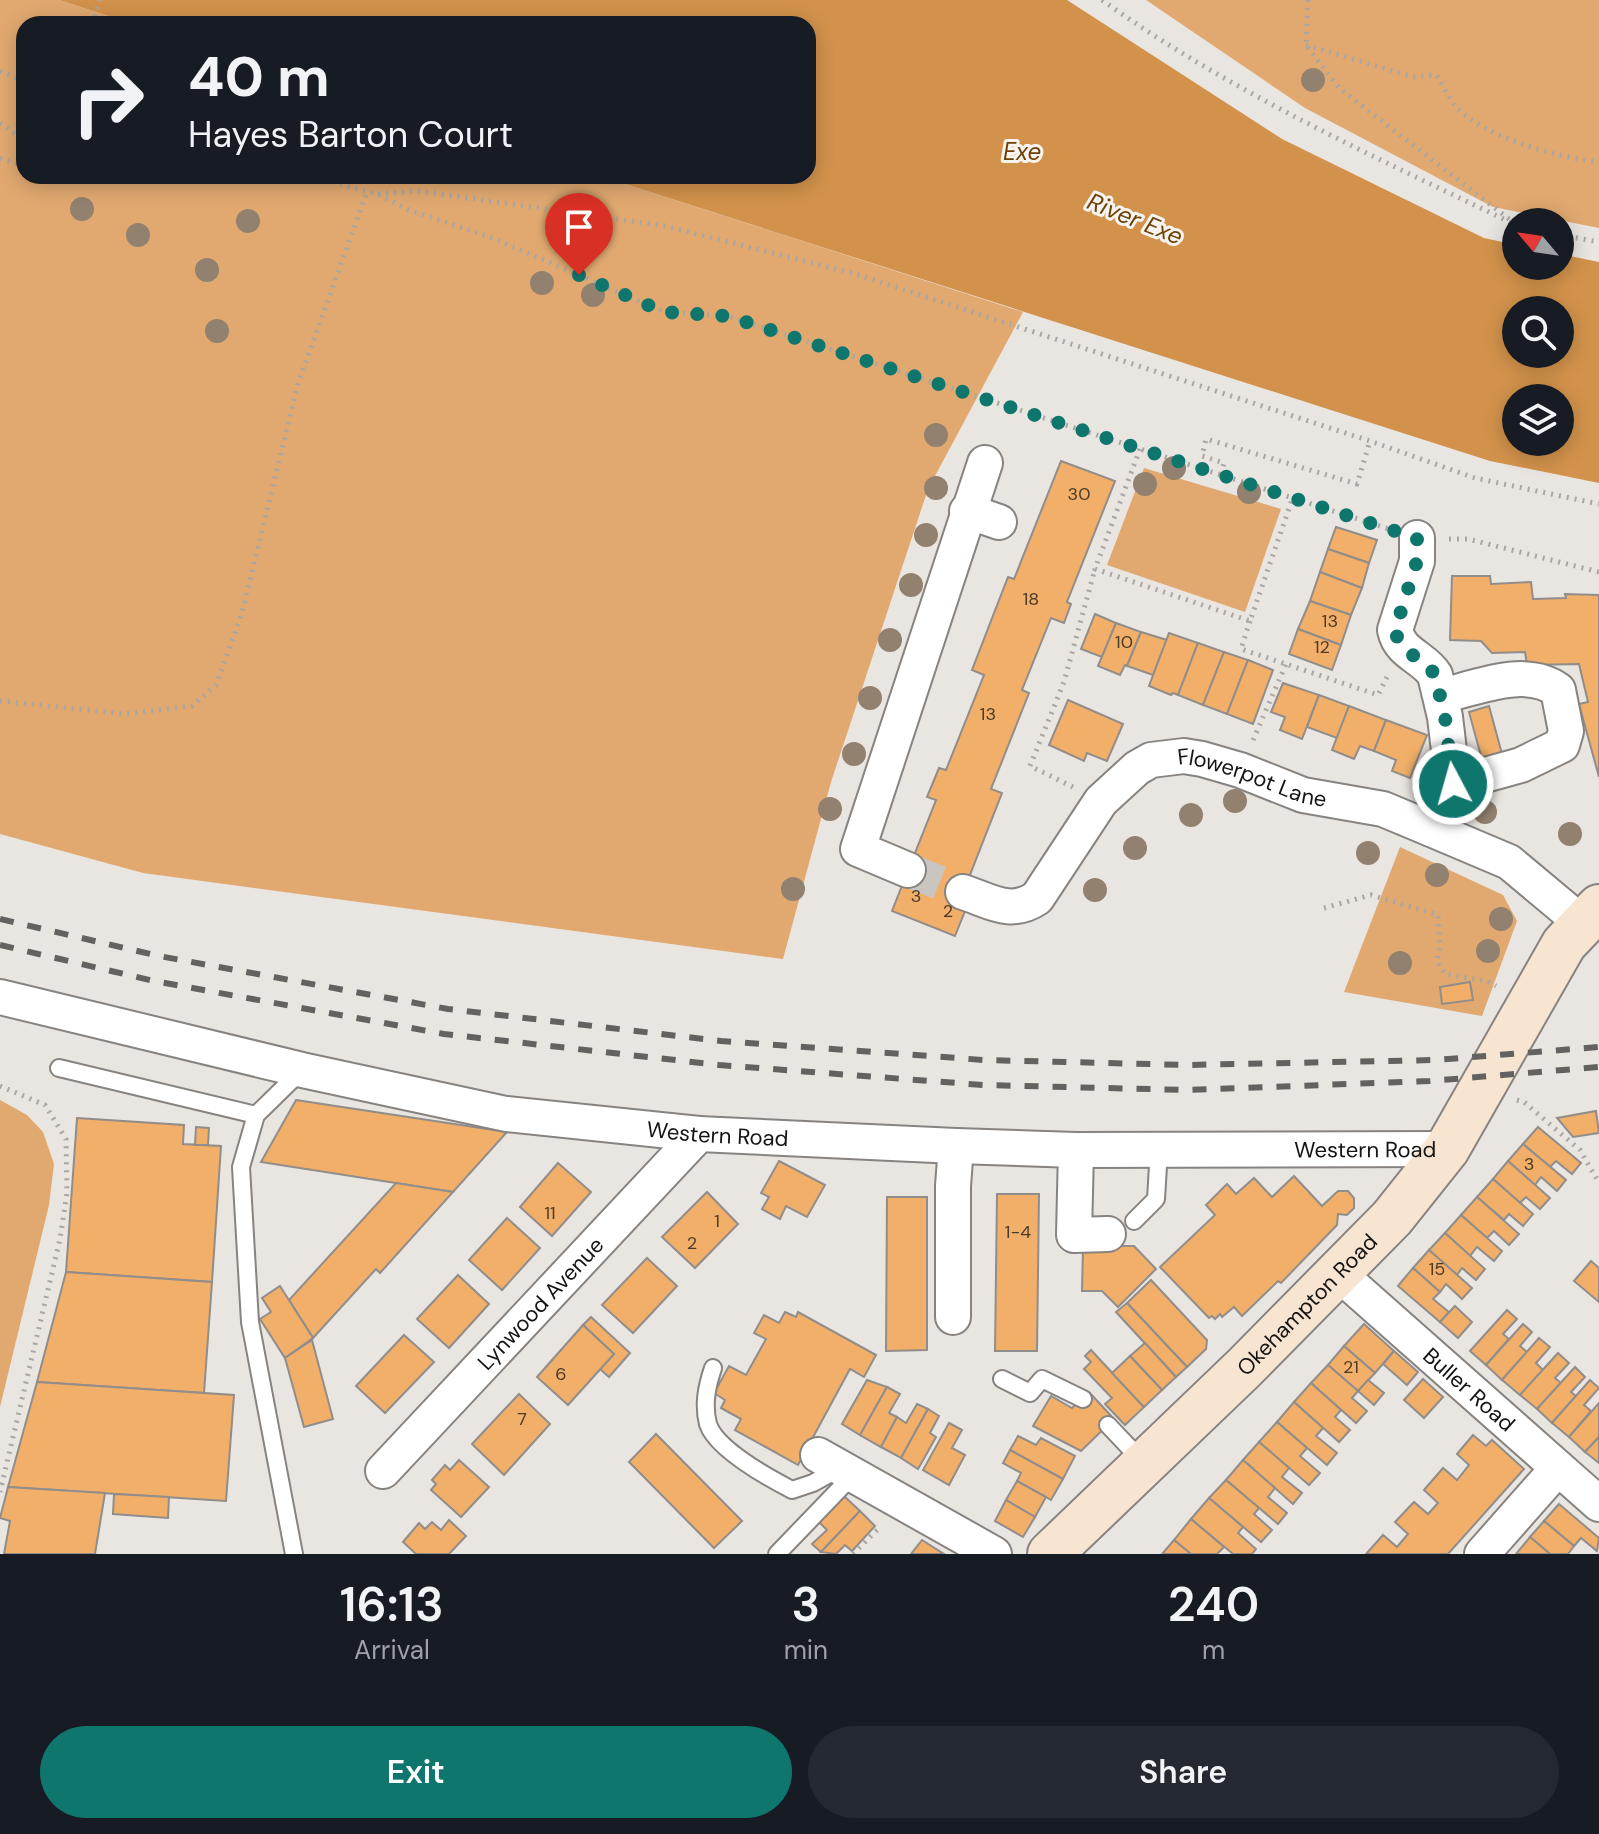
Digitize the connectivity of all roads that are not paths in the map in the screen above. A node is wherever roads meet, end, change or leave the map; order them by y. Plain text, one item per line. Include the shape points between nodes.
1 (985, 463) dead end
2 (1417, 538) road end
3 (1441, 696) junction
4 (1453, 784) junction
5 (1431, 829) junction
6 (908, 870) tunnel mouth
7 (963, 892) tunnel mouth
8 (1590, 915) edge
9 (0, 997) edge
10 (59, 1068) dead end
11 (302, 1070) junction
12 (256, 1115) junction
13 (699, 1134) junction
14 (956, 1146) junction
15 (1159, 1149) junction
16 (1447, 1149) junction
17 (1076, 1150) junction
18 (1121, 1228) joint
19 (1339, 1274) junction
20 (953, 1317) dead end
21 (713, 1368) dead end
22 (1002, 1379) dead end
23 (1083, 1399) dead end
24 (1108, 1425) dead end
25 (1144, 1463) junction
26 (837, 1466) junction
27 (1558, 1468) junction
28 (383, 1471) dead end
29 (1599, 1504) edge
30 (294, 1554) edge
31 (777, 1554) edge
32 (994, 1554) edge
33 (1050, 1554) edge
34 (1482, 1554) edge

1 - 6 street via 983,517 858,849
2 - 3 street via 1417,561 1395,630 1402,647 1431,670
3 - 4 street
3 - 4 street via 1516,679 1545,680 1558,690 1566,731 1562,745 1521,765
4 - 5 street
5 - 7 street, Flowerpot Lane via 1383,809 1303,795 1240,770 1184,756 1164,757 1144,764 1101,801 1037,898 1015,909
5 - 8 street, Flowerpot Lane via 1509,862
8 - 16 street, Okehampton Road via 1564,944
9 - 11 street, Western Road
10 - 12 lane
11 - 12 lane
11 - 13 street, Western Road via 506,1114
12 - 30 lane via 241,1167 250,1322
13 - 14 street, Western Road
13 - 28 street, Lynwood Avenue
14 - 17 street, Western Road
14 - 20 street
15 - 16 street, Western Road
15 - 17 street, Western Road
15 - 18 lane via 1156,1199
16 - 19 street, Okehampton Road
17 - 18 street via 1074,1235
19 - 25 street, Okehampton Road
19 - 27 street, Buller Road
21 - 26 lane via 705,1392 709,1426 759,1473 792,1490
22 - 23 lane via 1030,1393 1042,1379
24 - 25 lane
25 - 33 street, Okehampton Road
26 - 31 lane
26 - 32 street
27 - 29 street, Buller Road
27 - 34 street

